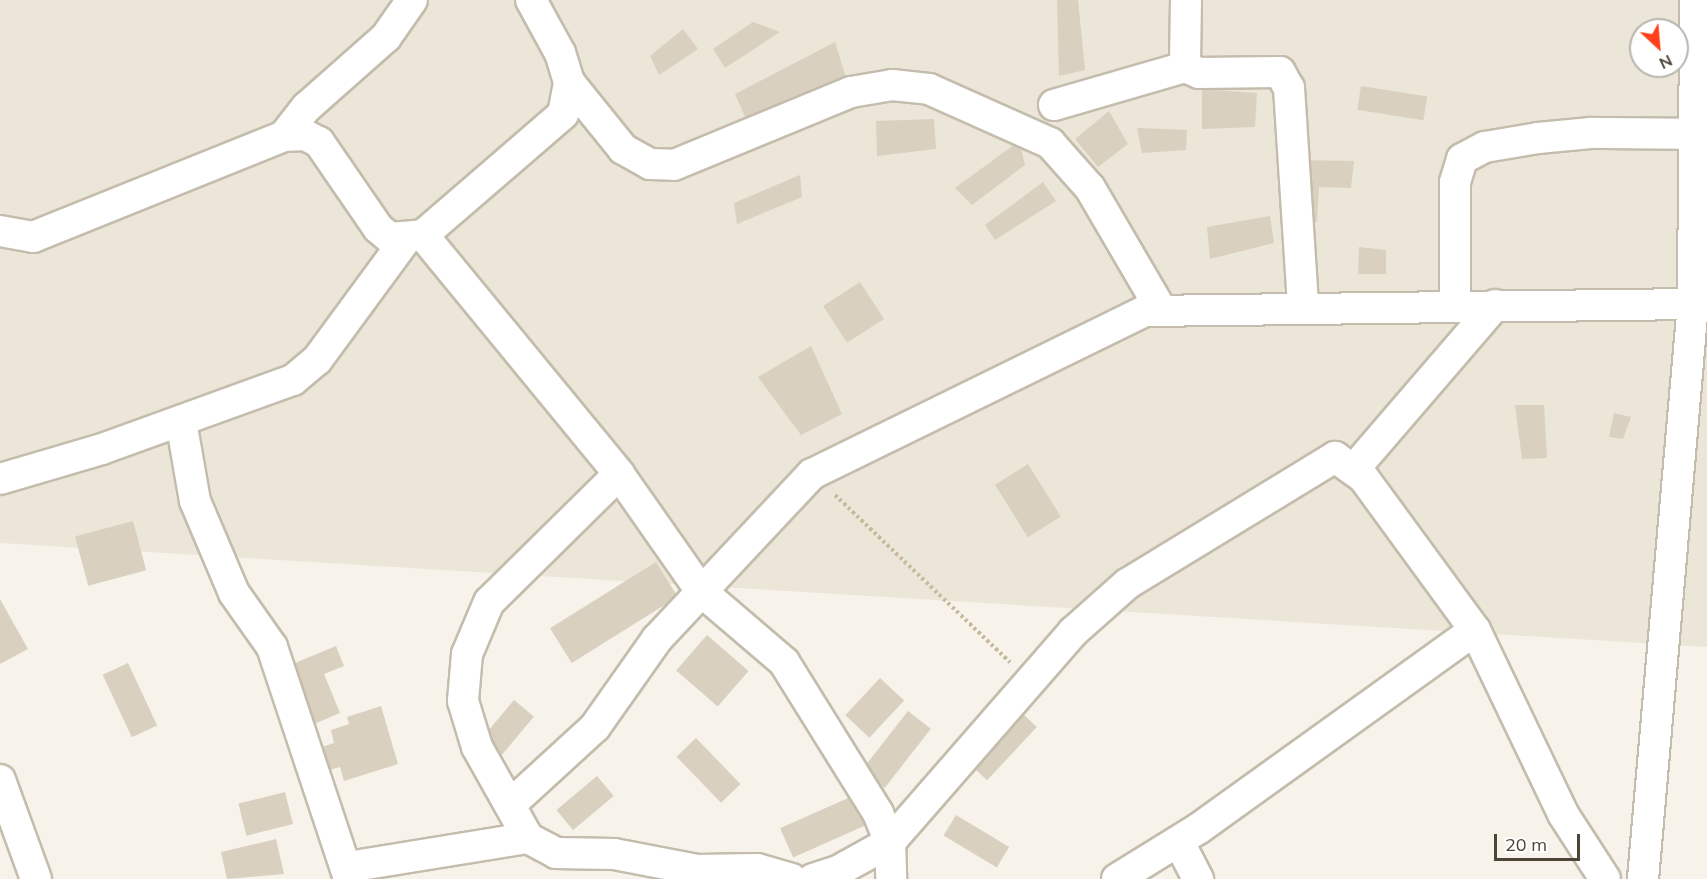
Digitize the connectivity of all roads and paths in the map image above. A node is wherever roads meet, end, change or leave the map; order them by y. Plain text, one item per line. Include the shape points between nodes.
1 (412, 0) edge
2 (531, 0) edge
3 (1186, 0) edge
4 (1695, 0) edge
5 (1185, 67) junction
6 (569, 82) junction
7 (1054, 105) dead end
8 (1696, 134) junction
9 (284, 136) junction
10 (1, 233) edge
11 (414, 237) junction
12 (1694, 304) junction
13 (1455, 305) junction
14 (1495, 305) junction
15 (1303, 306) junction
16 (1160, 308) junction
17 (181, 421) junction
18 (1355, 468) junction
19 (619, 474) junction
20 (812, 474) junction
21 (0, 479) edge
22 (701, 591) junction
23 (1475, 630) junction
24 (1030, 681) junction
25 (0, 780) edge
26 (511, 804) junction
27 (528, 838) junction
28 (890, 842) junction
29 (1179, 842) junction
30 (657, 871) edge
31 (349, 873) edge
32 (1638, 876) edge
33 (36, 879) edge
34 (792, 879) edge
35 (813, 879) edge
36 (891, 879) edge
37 (1117, 879) edge
38 (1198, 879) edge
39 (1605, 879) edge

1 - 9 street via 386,38 307,107
2 - 6 street via 560,53
3 - 5 street
4 - 8 street
5 - 7 street
5 - 15 street via 1199,74 1280,72 1288,88
6 - 11 street via 563,114
6 - 16 street via 623,149 650,164 674,165 851,92 892,85 929,89 1050,143 1090,188
8 - 12 street
8 - 13 street via 1538,138 1485,147 1462,159 1455,182
9 - 10 street via 33,237
9 - 11 street via 305,135 319,142 378,228 390,238
11 - 17 street via 317,360 293,380
11 - 19 street
12 - 14 street
12 - 32 street
13 - 14 street
13 - 15 street
14 - 18 street
15 - 16 street
16 - 20 street via 1134,316
17 - 21 street
17 - 31 street via 195,501 234,593 272,647
18 - 23 street
18 - 24 street via 1335,457 1322,461 1127,584 1073,632
19 - 22 street
19 - 26 street via 489,602 467,654 463,701 477,747
20 - 22 street
20 - 24 path
22 - 26 street via 657,639 595,727
22 - 28 street via 784,662 878,813
23 - 29 street
23 - 39 street via 1563,814
24 - 28 street
25 - 33 street
26 - 27 street
27 - 30 street via 556,853 614,854
27 - 31 street
28 - 35 street via 838,871
28 - 36 street
29 - 37 street
29 - 38 street
30 - 34 street via 757,870

